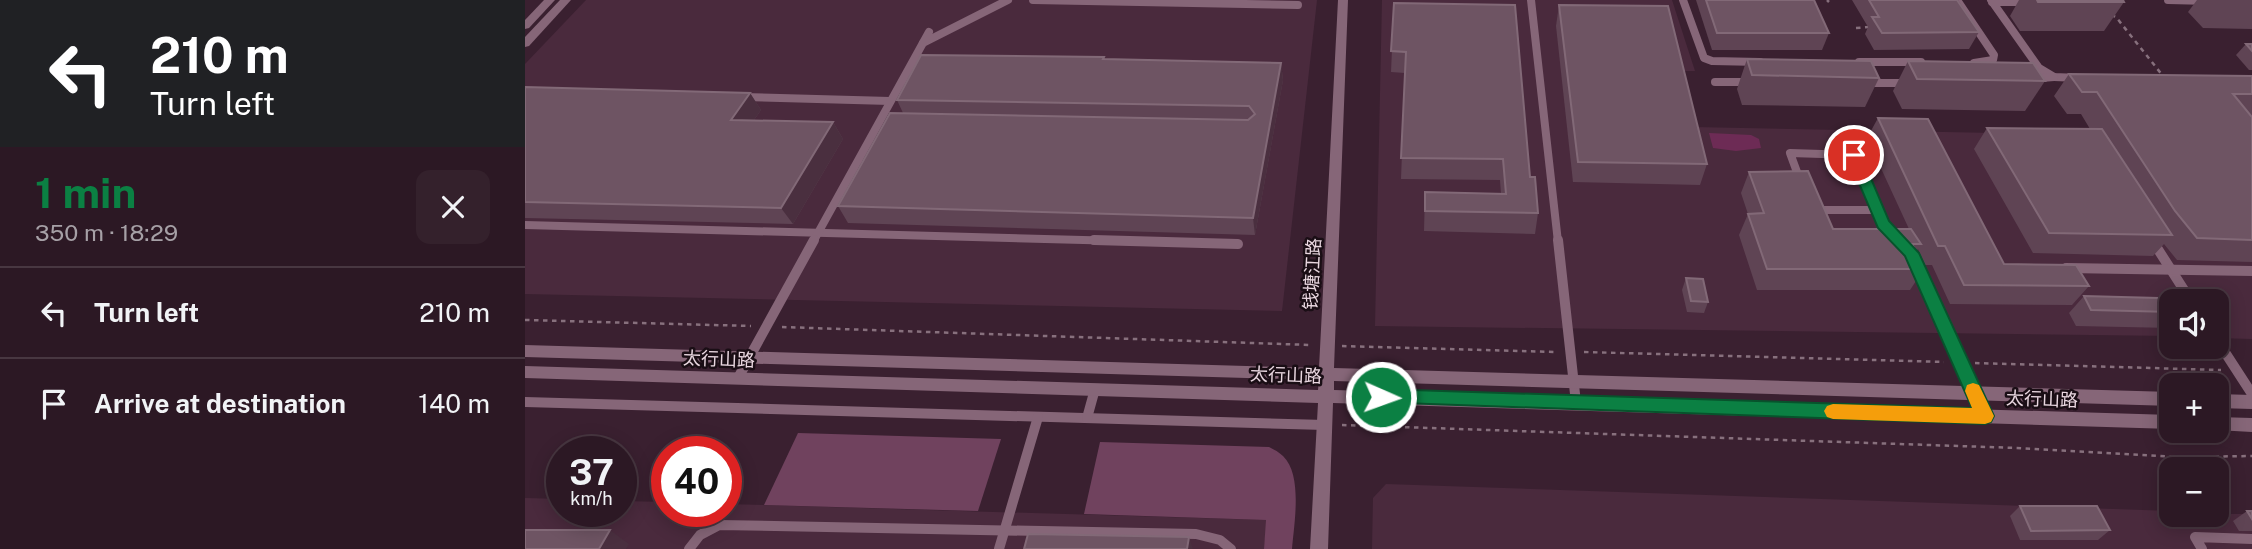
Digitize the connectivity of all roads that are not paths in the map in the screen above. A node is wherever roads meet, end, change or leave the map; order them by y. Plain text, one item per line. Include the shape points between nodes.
1 (550, 0) edge
2 (566, 0) edge
3 (1008, 0) edge
4 (1033, 0) edge
5 (1343, 0) edge
6 (1531, 0) edge
7 (1683, 0) edge
8 (1957, 0) edge
9 (2168, 0) edge
10 (1991, 1) edge
11 (2218, 1) edge
12 (2044, 2) edge
13 (1298, 5) dead end
14 (525, 26) edge
15 (929, 32) dead end
16 (525, 44) edge
17 (922, 44) junction
18 (1775, 62) edge
19 (1848, 62) edge
20 (1933, 62) edge
21 (1959, 62) edge
22 (2054, 77) junction
23 (2089, 78) edge
24 (2026, 79) edge
25 (1715, 82) dead end
26 (1754, 82) edge
27 (1923, 82) edge
28 (1859, 83) edge
29 (728, 97) edge
30 (890, 102) junction
31 (879, 123) junction
32 (893, 123) edge
33 (1877, 210) junction
34 (2141, 224) edge
35 (525, 225) edge
36 (818, 233) junction
37 (1904, 243) edge
38 (1238, 244) dead end
39 (1911, 253) edge
40 (2062, 267) edge
41 (2171, 270) junction
42 (2252, 271) edge
43 (2184, 289) edge
44 (525, 351) edge
45 (749, 358) junction
46 (2229, 358) edge
47 (525, 372) edge
48 (1327, 374) junction
49 (738, 378) junction
50 (1574, 382) junction
51 (1095, 388) junction
52 (1975, 393) junction
53 (2252, 394) edge
54 (1326, 395) junction
55 (2159, 399) edge
56 (2229, 401) edge
57 (525, 402) edge
58 (2252, 402) edge
59 (1576, 403) junction
60 (1985, 416) junction
61 (1038, 417) junction
62 (1087, 418) junction
63 (2159, 422) edge
64 (2229, 424) edge
65 (1325, 425) junction
66 (2252, 425) edge
67 (1005, 530) junction
68 (2252, 538) edge
69 (689, 549) edge
70 (999, 549) edge
71 (1231, 549) edge
72 (1319, 549) edge
73 (2202, 549) edge

1 - 14 street
2 - 16 street
3 - 17 lane
4 - 13 lane
5 - 48 street, 钱塘江路
6 - 50 lane
7 - 18 lane via 1705,58
8 - 21 lane via 1994,55 1985,62
9 - 11 lane
10 - 12 lane
10 - 22 lane via 2034,62
15 - 17 lane
17 - 30 lane
19 - 20 lane
22 - 23 lane
22 - 24 lane
25 - 26 lane
27 - 28 lane
29 - 30 lane
30 - 31 lane
31 - 32 lane
31 - 36 lane
33 - 33 lane via 1811,209 1790,153 1854,155
33 - 37 lane via 1889,231
34 - 41 lane
35 - 36 lane
36 - 38 lane
36 - 45 lane
39 - 52 lane
40 - 41 lane
41 - 42 lane
41 - 43 lane
44 - 45 street, 太行山路
45 - 48 street, 太行山路
45 - 49 lane
46 - 53 lane
47 - 49 street, 太行山路
48 - 50 street, 太行山路
48 - 54 street, 钱塘江路
49 - 51 street, 太行山路
50 - 52 street, 太行山路
50 - 59 lane
51 - 54 street, 太行山路
51 - 62 lane
52 - 55 street, 太行山路
52 - 60 lane
54 - 59 street, 太行山路
54 - 65 street, 钱塘江路
56 - 58 street
57 - 61 lane
59 - 60 street, 太行山路
60 - 63 street, 太行山路
61 - 62 lane
61 - 67 lane
62 - 65 lane
64 - 66 street
65 - 72 street, 钱塘江路
67 - 69 lane via 719,525 700,535
67 - 70 lane
67 - 71 lane via 1196,534 1213,536
68 - 73 lane via 2195,537

